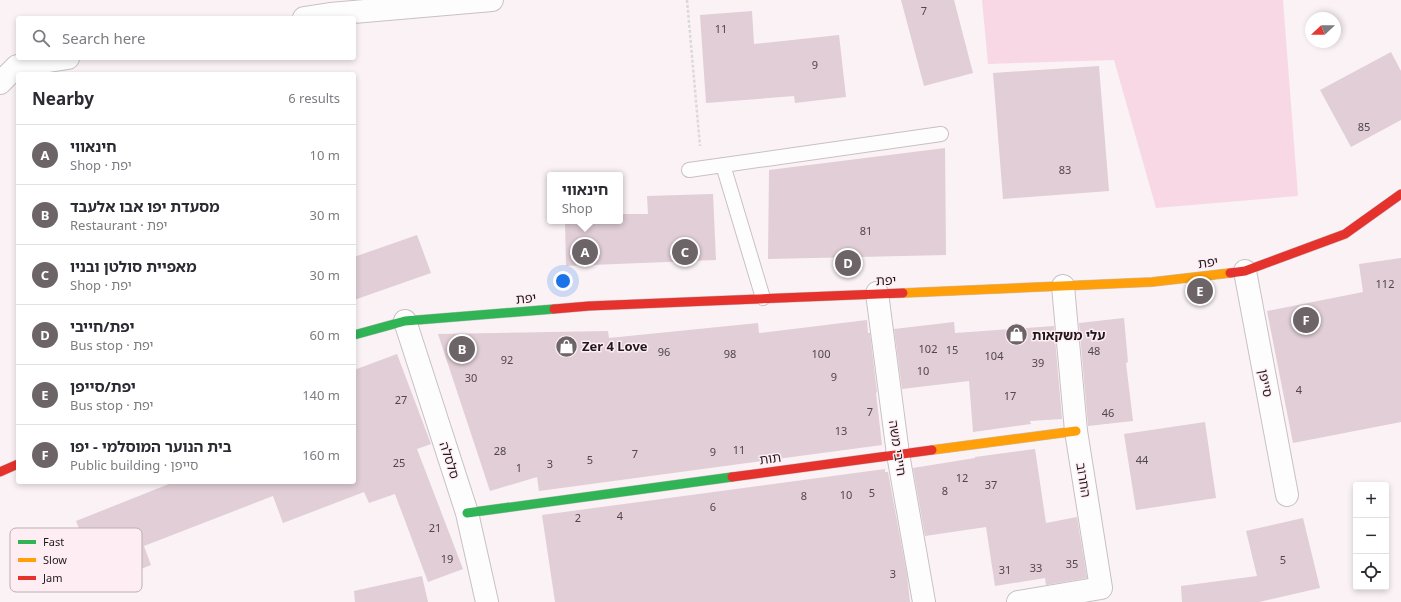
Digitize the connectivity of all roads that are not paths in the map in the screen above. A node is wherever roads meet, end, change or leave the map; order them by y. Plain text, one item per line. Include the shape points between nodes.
1 (492, 0) edge
2 (317, 16) edge
3 (56, 60) edge
4 (0, 83) edge
5 (941, 134) dead end
6 (723, 165) junction
7 (696, 169) road end
8 (1401, 194) edge
9 (1245, 271) junction
10 (1063, 286) junction
11 (877, 293) junction
12 (763, 298) junction
13 (405, 321) junction
14 (356, 334) edge
15 (1076, 431) junction
16 (898, 454) junction
17 (16, 465) edge
18 (0, 472) edge
19 (1287, 495) dead end
20 (467, 513) junction
21 (487, 602) edge
22 (924, 602) edge
23 (1018, 602) edge

1 - 2 street
3 - 4 street via 18,66
5 - 6 lane
6 - 7 lane
6 - 12 lane
8 - 9 street, יפת via 1345,234
9 - 10 street, יפת via 1152,282
9 - 19 street, סייפן
10 - 11 street, יפת
10 - 15 street, החרוב
11 - 12 street, יפת
11 - 16 street, חייבי משה
12 - 13 street, יפת via 589,306
13 - 14 street, יפת
13 - 20 street, סלסלה
15 - 16 street, תות
15 - 23 street, החרוב via 1102,588
16 - 20 street, תות
16 - 22 street, חייבי משה
17 - 18 street
20 - 21 street, סלסלה

